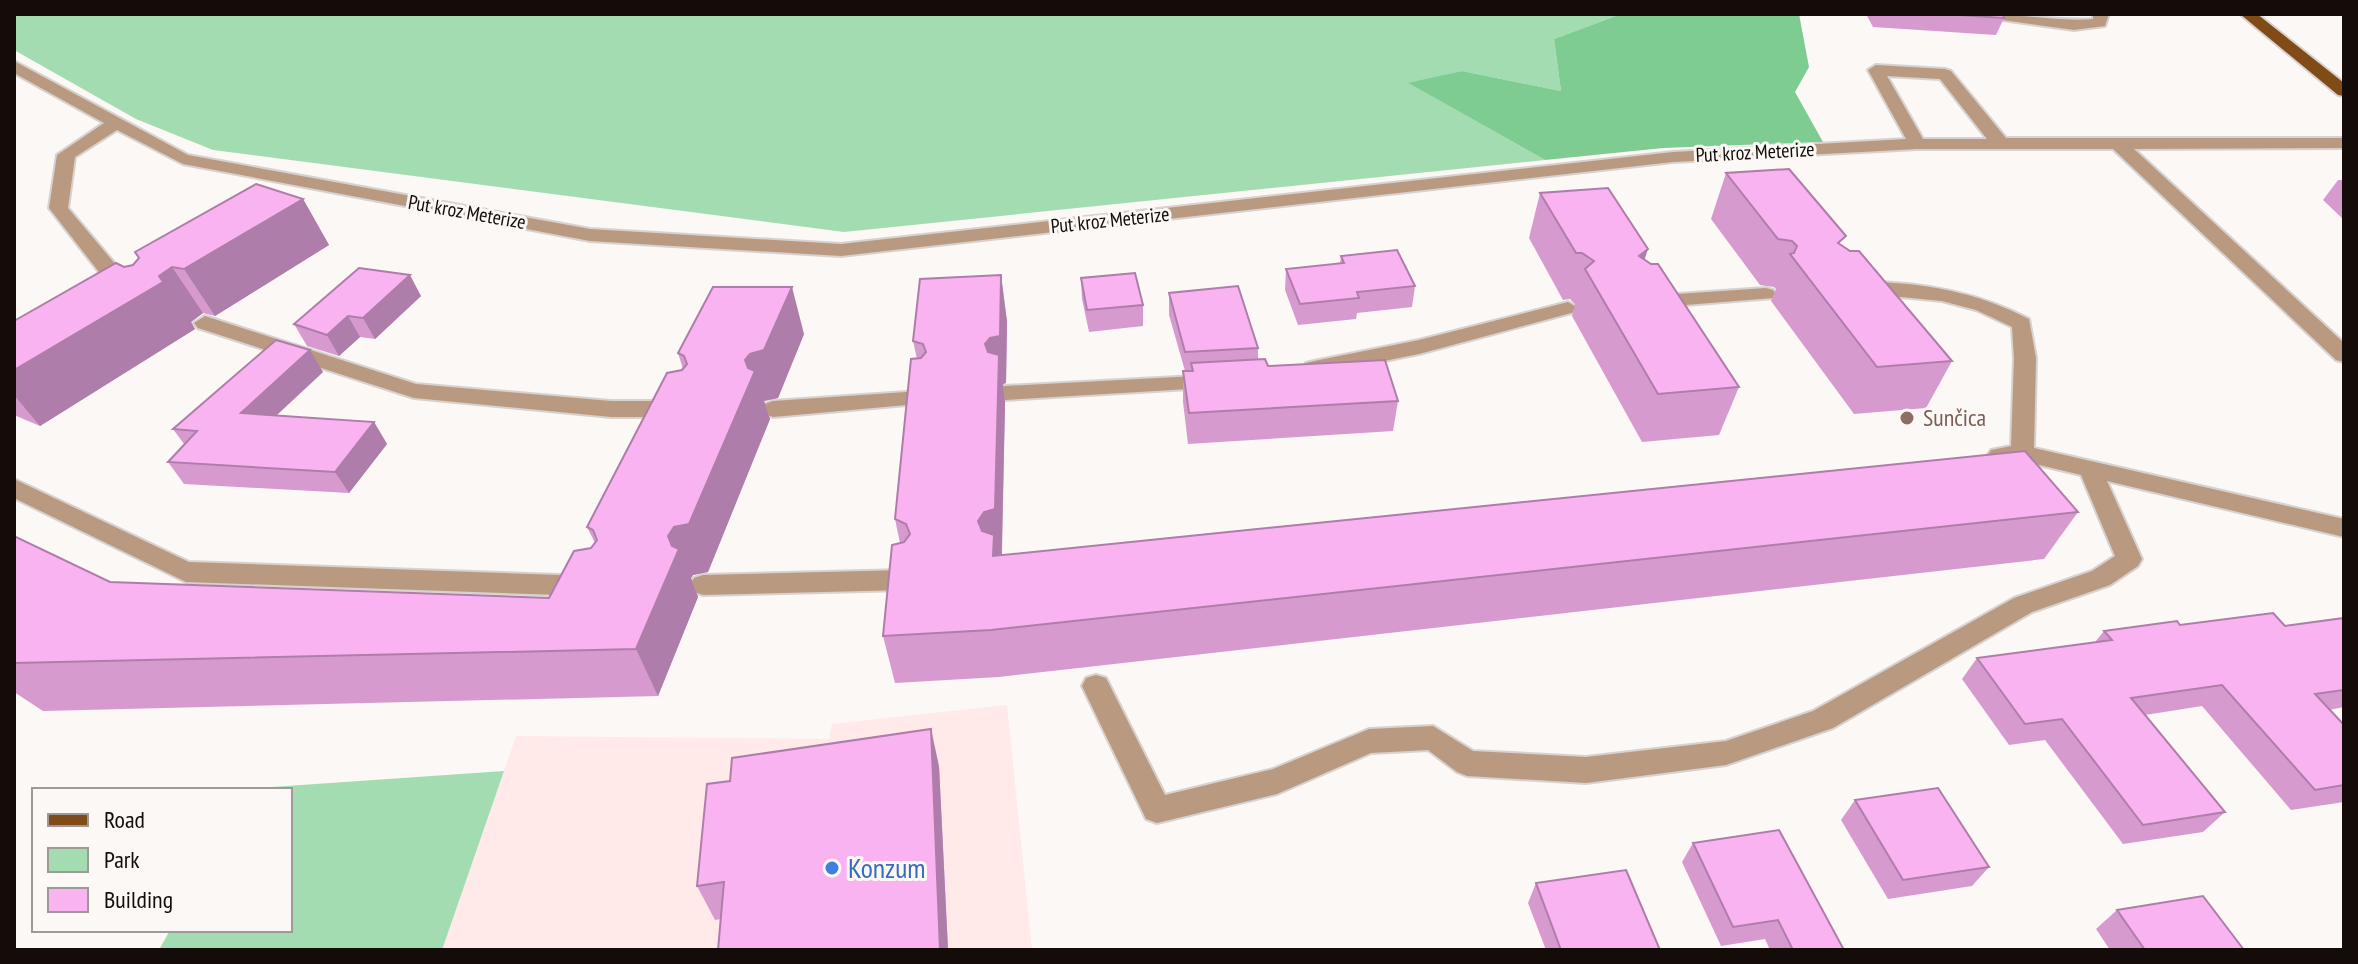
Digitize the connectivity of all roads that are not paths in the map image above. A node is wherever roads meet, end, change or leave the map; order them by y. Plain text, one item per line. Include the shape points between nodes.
1 (1995, 14) edge
2 (2101, 14) edge
3 (2248, 14) edge
4 (14, 66) edge
5 (2344, 91) edge
6 (116, 123) junction
7 (2344, 143) edge
8 (1917, 144) junction
9 (2001, 144) junction
10 (2118, 144) junction
11 (1831, 289) edge
12 (1766, 294) dead end
13 (144, 298) edge
14 (1638, 302) edge
15 (1568, 308) dead end
16 (205, 323) dead end
17 (2344, 355) edge
18 (1294, 372) edge
19 (1233, 380) edge
20 (1005, 393) dead end
21 (921, 398) edge
22 (773, 409) dead end
23 (690, 410) edge
24 (2022, 453) junction
25 (1975, 458) edge
26 (2090, 469) junction
27 (14, 488) edge
28 (2344, 528) edge
29 (905, 580) edge
30 (703, 585) dead end
31 (604, 586) edge
32 (1096, 686) dead end

1 - 2 street via 2074,25 2100,23
3 - 5 main road
4 - 6 street, Put kroz Meterize
6 - 8 street, Put kroz Meterize via 183,159 590,235 841,250 1673,157
6 - 13 street via 66,155 58,208 120,286
7 - 10 street, Put kroz Meterize
8 - 9 street, Put kroz Meterize
8 - 9 street via 1876,70 1945,74
9 - 10 street, Put kroz Meterize
10 - 17 street
11 - 24 street via 1897,287 1991,306 2022,324
12 - 14 street
15 - 18 street via 1419,347
16 - 23 street via 414,391 611,409
19 - 20 street
21 - 22 street
24 - 25 street
24 - 26 street
26 - 28 street
26 - 32 street via 2129,559 2101,578 2023,605 1823,720 1726,753 1586,770 1467,763 1433,738 1369,741 1277,781 1157,810
27 - 31 street via 186,572
29 - 30 street

